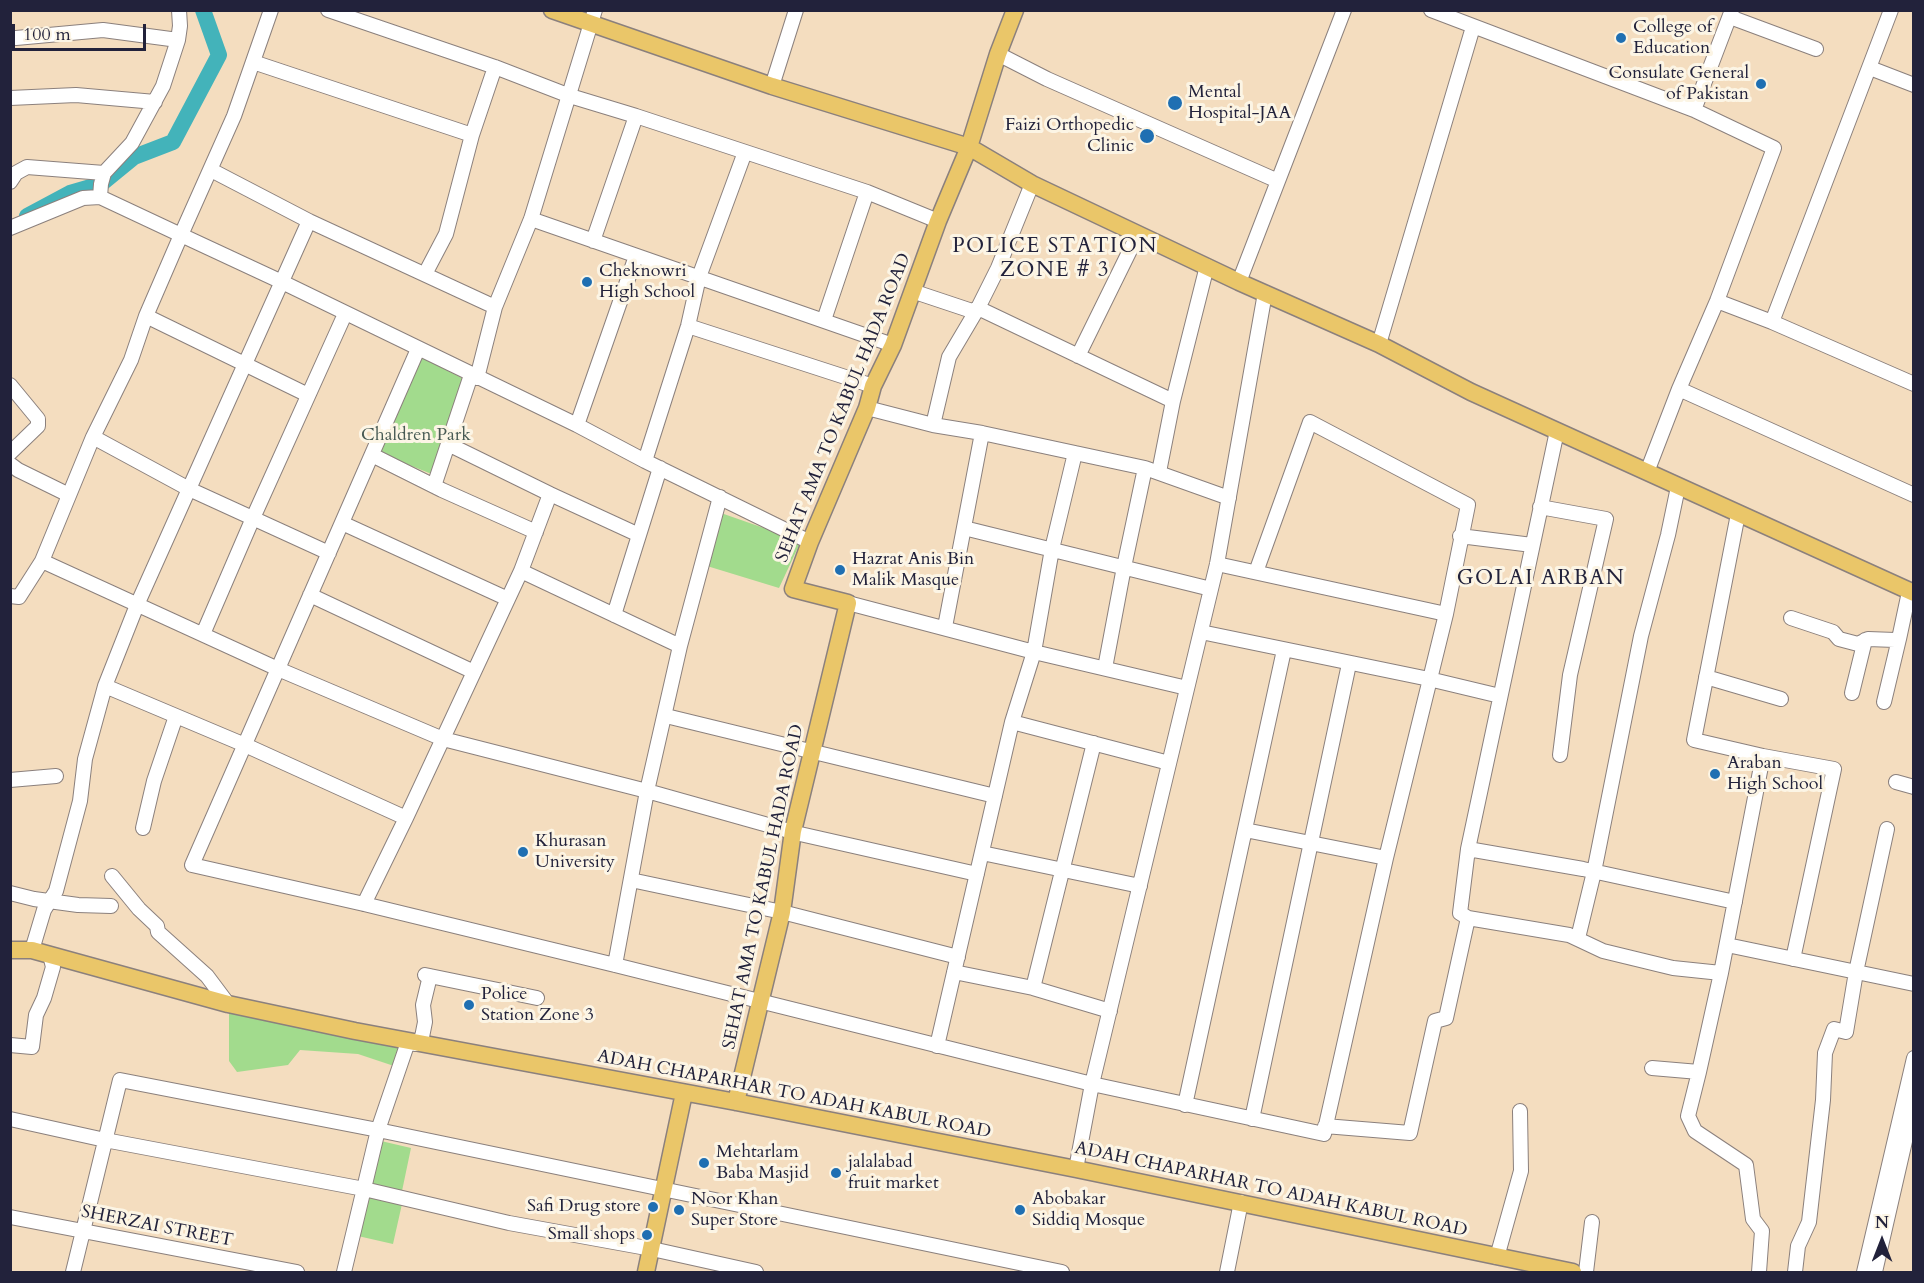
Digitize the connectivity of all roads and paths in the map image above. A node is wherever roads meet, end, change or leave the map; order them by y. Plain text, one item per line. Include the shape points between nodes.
1 (179, 10) edge
2 (271, 10) edge
3 (328, 10) edge
4 (552, 10) edge
5 (796, 10) edge
6 (1015, 10) edge
7 (1344, 10) edge
8 (1431, 10) edge
9 (1891, 10) edge
10 (1731, 14) edge
11 (594, 17) edge
12 (1473, 27) junction
13 (16, 38) dead end
14 (178, 40) junction
15 (1816, 49) dead end
16 (998, 54) junction
17 (253, 62) junction
18 (495, 68) junction
19 (1870, 68) junction
20 (1914, 85) edge
21 (772, 86) junction
22 (570, 96) junction
23 (10, 98) edge
24 (155, 102) junction
25 (1694, 110) junction
26 (636, 116) junction
27 (472, 135) junction
28 (969, 147) junction
29 (745, 152) junction
30 (211, 170) junction
31 (104, 173) junction
32 (1278, 181) junction
33 (10, 182) edge
34 (1032, 184) junction
35 (867, 192) junction
36 (100, 197) junction
37 (531, 219) junction
38 (309, 221) junction
39 (938, 221) junction
40 (10, 228) edge
41 (1138, 234) junction
42 (181, 235) junction
43 (593, 241) junction
44 (636, 256) junction
45 (1207, 266) junction
46 (425, 274) junction
47 (699, 277) junction
48 (282, 282) junction
49 (1239, 282) junction
50 (912, 291) junction
51 (1265, 293) junction
52 (1717, 301) junction
53 (495, 307) junction
54 (978, 308) junction
55 (345, 314) junction
56 (146, 316) junction
57 (824, 320) junction
58 (1772, 322) junction
59 (688, 326) junction
60 (1379, 344) junction
61 (893, 345) junction
62 (418, 349) junction
63 (1078, 357) junction
64 (245, 364) junction
65 (474, 377) junction
66 (1914, 384) edge
67 (10, 385) edge
68 (873, 386) junction
69 (1679, 389) junction
70 (308, 395) junction
71 (1173, 401) junction
72 (867, 408) junction
73 (577, 425) junction
74 (933, 425) junction
75 (1557, 431) junction
76 (982, 433) junction
77 (93, 437) junction
78 (448, 444) junction
79 (10, 453) edge
80 (1075, 453) junction
81 (372, 455) junction
82 (645, 461) junction
83 (660, 468) junction
84 (1145, 468) junction
85 (13, 469) edge
86 (1159, 472) junction
87 (1647, 472) junction
88 (434, 486) junction
89 (1677, 487) junction
90 (189, 489) junction
91 (550, 494) junction
92 (69, 495) junction
93 (1914, 495) edge
94 (720, 497) junction
95 (1229, 498) junction
96 (1540, 507) junction
97 (1738, 514) junction
98 (253, 518) junction
99 (342, 523) junction
100 (964, 528) junction
101 (536, 532) junction
102 (639, 535) junction
103 (1460, 536) junction
104 (810, 542) junction
105 (1532, 545) junction
106 (1053, 549) junction
107 (329, 553) junction
108 (42, 561) junction
109 (1217, 564) junction
110 (1124, 567) junction
111 (520, 571) junction
112 (1256, 572) junction
113 (1211, 589) junction
114 (1912, 592) edge
115 (310, 595) junction
116 (10, 596) edge
117 (508, 599) junction
118 (848, 603) junction
119 (137, 605) junction
120 (1446, 614) junction
121 (614, 615) junction
122 (1791, 618) dead end
123 (945, 627) junction
124 (1201, 632) junction
125 (203, 634) junction
126 (1899, 639) junction
127 (1865, 640) junction
128 (680, 646) junction
129 (1284, 650) junction
130 (1034, 651) junction
131 (1349, 664) junction
132 (1105, 668) junction
133 (278, 669) junction
134 (474, 672) junction
135 (1707, 677) junction
136 (1429, 679) junction
137 (105, 686) junction
138 (1187, 687) junction
139 (1852, 693) dead end
140 (1500, 696) junction
141 (1781, 699) dead end
142 (1884, 702) dead end
143 (176, 716) junction
144 (666, 716) junction
145 (1012, 722) junction
146 (443, 740) junction
147 (1094, 743) junction
148 (245, 745) junction
149 (812, 751) junction
150 (1560, 755) dead end
151 (1763, 756) junction
152 (1169, 764) junction
153 (56, 776) dead end
154 (10, 780) edge
155 (1896, 782) dead end
156 (1914, 787) edge
157 (647, 791) junction
158 (995, 796) junction
159 (406, 818) junction
160 (143, 828) dead end
161 (1887, 829) dead end
162 (1245, 830) junction
163 (793, 831) junction
164 (1311, 843) junction
165 (1468, 849) junction
166 (982, 853) junction
167 (1386, 858) junction
168 (1063, 869) junction
169 (1594, 872) junction
170 (977, 874) junction
171 (112, 876) dead end
172 (631, 880) junction
173 (1140, 886) junction
174 (10, 893) edge
175 (51, 900) junction
176 (1735, 902) junction
177 (364, 904) junction
178 (111, 906) dead end
179 (782, 912) junction
180 (1468, 918) junction
181 (1578, 938) junction
182 (1727, 945) junction
183 (10, 950) edge
184 (32, 950) junction
185 (50, 955) junction
186 (958, 957) junction
187 (1793, 959) junction
188 (615, 964) junction
189 (954, 972) junction
190 (1856, 972) junction
191 (1721, 973) junction
192 (1914, 984) edge
193 (1033, 988) junction
194 (537, 998) dead end
195 (760, 1001) junction
196 (228, 1004) junction
197 (1110, 1011) junction
198 (412, 1043) junction
199 (10, 1045) edge
200 (937, 1046) junction
201 (1914, 1058) edge
202 (1652, 1068) dead end
203 (1699, 1072) junction
204 (1092, 1084) junction
205 (684, 1093) junction
206 (736, 1102) junction
207 (1914, 1102) edge
208 (1185, 1105) junction
209 (1520, 1112) dead end
210 (10, 1119) edge
211 (1252, 1119) junction
212 (1325, 1126) junction
213 (378, 1130) junction
214 (105, 1140) junction
215 (1076, 1169) junction
216 (364, 1189) junction
217 (664, 1190) junction
218 (1244, 1203) junction
219 (10, 1217) edge
220 (1592, 1222) dead end
221 (84, 1231) junction
222 (652, 1249) junction
223 (1497, 1257) junction
224 (73, 1272) edge
225 (297, 1272) edge
226 (344, 1272) edge
227 (646, 1272) edge
228 (756, 1272) edge
229 (1062, 1272) edge
230 (1227, 1272) edge
231 (1233, 1272) edge
232 (1573, 1272) edge
233 (1586, 1272) edge
234 (1759, 1272) edge
235 (1795, 1272) edge
236 (1864, 1272) edge
237 (1875, 1272) edge

1 - 14 street
2 - 17 street
3 - 18 street
4 - 11 main road
5 - 21 street
6 - 16 main road, SEHAT AMA TO KABUL HADA ROAD
7 - 32 street
8 - 12 street
9 - 19 street
10 - 15 street
10 - 25 street
11 - 21 main road
11 - 22 street
12 - 25 street
12 - 60 street
13 - 14 street via 103,30
14 - 24 street
16 - 28 main road, SEHAT AMA TO KABUL HADA ROAD
16 - 32 street
17 - 27 street
17 - 30 street
18 - 22 street
18 - 27 street
19 - 20 street
19 - 58 street
21 - 28 main road
22 - 26 street
22 - 37 street
23 - 24 street via 76,95
24 - 31 street via 132,143
25 - 52 street via 1774,150
26 - 29 street
26 - 43 street
27 - 46 street via 446,234
28 - 34 main road
28 - 39 main road, SEHAT AMA TO KABUL HADA ROAD
29 - 35 street
29 - 47 street
30 - 38 street
30 - 42 street
31 - 33 street via 27,167
31 - 36 street
32 - 49 street
34 - 41 main road
34 - 54 street
35 - 39 street
35 - 57 street
36 - 40 street via 83,198
36 - 42 street
37 - 43 street
37 - 53 street
38 - 46 street
38 - 48 street
39 - 50 main road, SEHAT AMA TO KABUL HADA ROAD
41 - 45 main road
41 - 63 street
42 - 48 street
42 - 56 street
43 - 44 street
44 - 47 street
44 - 73 street
45 - 49 main road
45 - 71 street
46 - 53 street
47 - 57 street
47 - 59 street
48 - 55 street
48 - 64 street
49 - 51 main road
50 - 54 street via 972,311
50 - 61 main road, SEHAT AMA TO KABUL HADA ROAD
51 - 60 main road
51 - 95 street
52 - 58 street
52 - 69 street
53 - 65 street
54 - 63 street
54 - 74 street via 949,357
55 - 62 street
55 - 70 street
56 - 64 street
56 - 77 street via 131,360
57 - 61 street
58 - 66 street
59 - 68 street
59 - 82 street
60 - 75 main road
61 - 68 main road, SEHAT AMA TO KABUL HADA ROAD
62 - 65 street
62 - 81 street
63 - 71 street
64 - 70 street
64 - 90 street
65 - 73 street
65 - 78 street
67 - 79 street via 38,419 38,426
68 - 72 main road, SEHAT AMA TO KABUL HADA ROAD
69 - 87 street
69 - 93 street
70 - 98 street
71 - 86 street
72 - 74 street
72 - 104 main road, SEHAT AMA TO KABUL HADA ROAD
73 - 82 street
74 - 76 street
75 - 87 main road
75 - 96 street
76 - 80 street
76 - 100 street
77 - 90 street
77 - 92 street
78 - 88 street
78 - 91 street
80 - 84 street
80 - 106 street
81 - 88 street
81 - 99 street
82 - 83 street
83 - 94 street
83 - 102 street
84 - 86 street
84 - 110 street
85 - 92 street
86 - 95 street
87 - 89 main road
88 - 101 street
89 - 97 main road
89 - 169 street via 1641,636
90 - 98 street
90 - 119 street
91 - 101 street
91 - 102 street
92 - 108 street
94 - 104 street
94 - 128 street
95 - 109 street
96 - 105 street
96 - 150 street via 1606,519 1570,675
97 - 114 main road
97 - 135 street
98 - 107 street
98 - 125 street
99 - 107 street
99 - 117 street
100 - 106 street
100 - 123 street
101 - 111 street
102 - 121 street
103 - 105 street
103 - 112 street via 1468,505 1311,422
103 - 120 street
104 - 118 main road, SEHAT AMA TO KABUL HADA ROAD via 793,589
105 - 140 street
106 - 110 street
106 - 130 street
107 - 115 street
108 - 116 street via 19,597
108 - 119 street
109 - 112 street
109 - 113 street
110 - 113 street
110 - 132 street
111 - 117 street
111 - 121 street
112 - 120 street
113 - 124 street
114 - 126 street
115 - 133 street
115 - 134 street
117 - 134 street
118 - 123 street
118 - 149 main road, SEHAT AMA TO KABUL HADA ROAD
119 - 125 street
119 - 137 street
120 - 136 street
121 - 128 street
122 - 127 street via 1833,632 1839,639 1858,644
123 - 130 street
124 - 129 street
124 - 138 street
125 - 133 street
126 - 127 street
126 - 142 street
127 - 139 street
128 - 144 street
129 - 131 street
129 - 162 street
130 - 132 street
130 - 145 street
131 - 136 street
131 - 164 street
132 - 138 street
133 - 146 street
133 - 148 street
134 - 146 street
135 - 141 street
135 - 151 street via 1694,740
136 - 140 street
136 - 167 street
137 - 143 street
137 - 175 street via 85,759 77,812
138 - 152 street
140 - 165 street
143 - 148 street
143 - 160 street
144 - 149 street
144 - 157 street
145 - 147 street
145 - 158 street
146 - 157 street
146 - 159 street
147 - 152 street
147 - 168 street
148 - 159 street
148 - 177 street via 192,865
149 - 158 street
149 - 163 main road, SEHAT AMA TO KABUL HADA ROAD
151 - 176 street
151 - 187 street via 1834,769
152 - 173 street
153 - 154 street
155 - 156 street
157 - 163 street
157 - 172 street
158 - 166 street
159 - 177 street
161 - 190 street
162 - 164 street
162 - 208 street
163 - 170 street
163 - 179 main road, SEHAT AMA TO KABUL HADA ROAD
164 - 167 street
164 - 211 street
165 - 169 street
165 - 180 street via 1460,913
166 - 168 street
166 - 170 street
167 - 212 street
168 - 173 street
168 - 193 street
169 - 176 street
169 - 181 street
170 - 186 street
171 - 196 street via 157,926 158,932 207,976
172 - 179 street
172 - 188 street
173 - 197 street
174 - 175 street
175 - 178 street
175 - 184 street
176 - 182 street
177 - 188 street
179 - 186 street
179 - 195 main road, SEHAT AMA TO KABUL HADA ROAD
180 - 181 street
180 - 212 street via 1446,1018 1435,1021 1410,1133
181 - 191 street via 1603,951 1672,968
182 - 187 street
182 - 191 street
183 - 184 main road, ADAH CHAPARHAR TO ADAH KABUL ROAD
184 - 185 main road, ADAH CHAPARHAR TO ADAH KABUL ROAD
185 - 196 main road, ADAH CHAPARHAR TO ADAH KABUL ROAD
185 - 199 street via 53,967 36,1015 32,1047
186 - 189 street
187 - 190 street
188 - 195 street
189 - 193 street
189 - 200 street
190 - 192 street
190 - 235 street via 1846,1032 1834,1029 1825,1053 1809,1222 1798,1246
191 - 203 street
193 - 197 street
194 - 198 street via 428,975 424,1029 422,1037
195 - 200 street
195 - 206 main road, SEHAT AMA TO KABUL HADA ROAD
196 - 198 main road, ADAH CHAPARHAR TO ADAH KABUL ROAD
197 - 204 street
198 - 205 main road, ADAH CHAPARHAR TO ADAH KABUL ROAD
198 - 213 street
200 - 204 street
201 - 236 street
202 - 203 street
203 - 234 street via 1688,1116 1695,1131 1746,1165 1754,1219 1762,1231
204 - 208 street
204 - 215 street
205 - 206 main road, ADAH CHAPARHAR TO ADAH KABUL ROAD
205 - 217 main road
206 - 215 main road, ADAH CHAPARHAR TO ADAH KABUL ROAD
207 - 237 street
208 - 211 street
209 - 223 street via 1521,1170
210 - 214 street
211 - 212 street via 1324,1134
213 - 214 street via 120,1080
213 - 216 street
213 - 217 street
214 - 216 street
214 - 221 street
215 - 218 main road, ADAH CHAPARHAR TO ADAH KABUL ROAD
216 - 222 street via 509,1223
216 - 226 street
217 - 222 main road
217 - 229 street
218 - 223 main road, ADAH CHAPARHAR TO ADAH KABUL ROAD
218 - 230 street
218 - 231 street
219 - 221 street, SHERZAI STREET
220 - 233 street
221 - 224 street
221 - 225 street, SHERZAI STREET
222 - 227 main road
222 - 228 street
223 - 232 main road, ADAH CHAPARHAR TO ADAH KABUL ROAD

